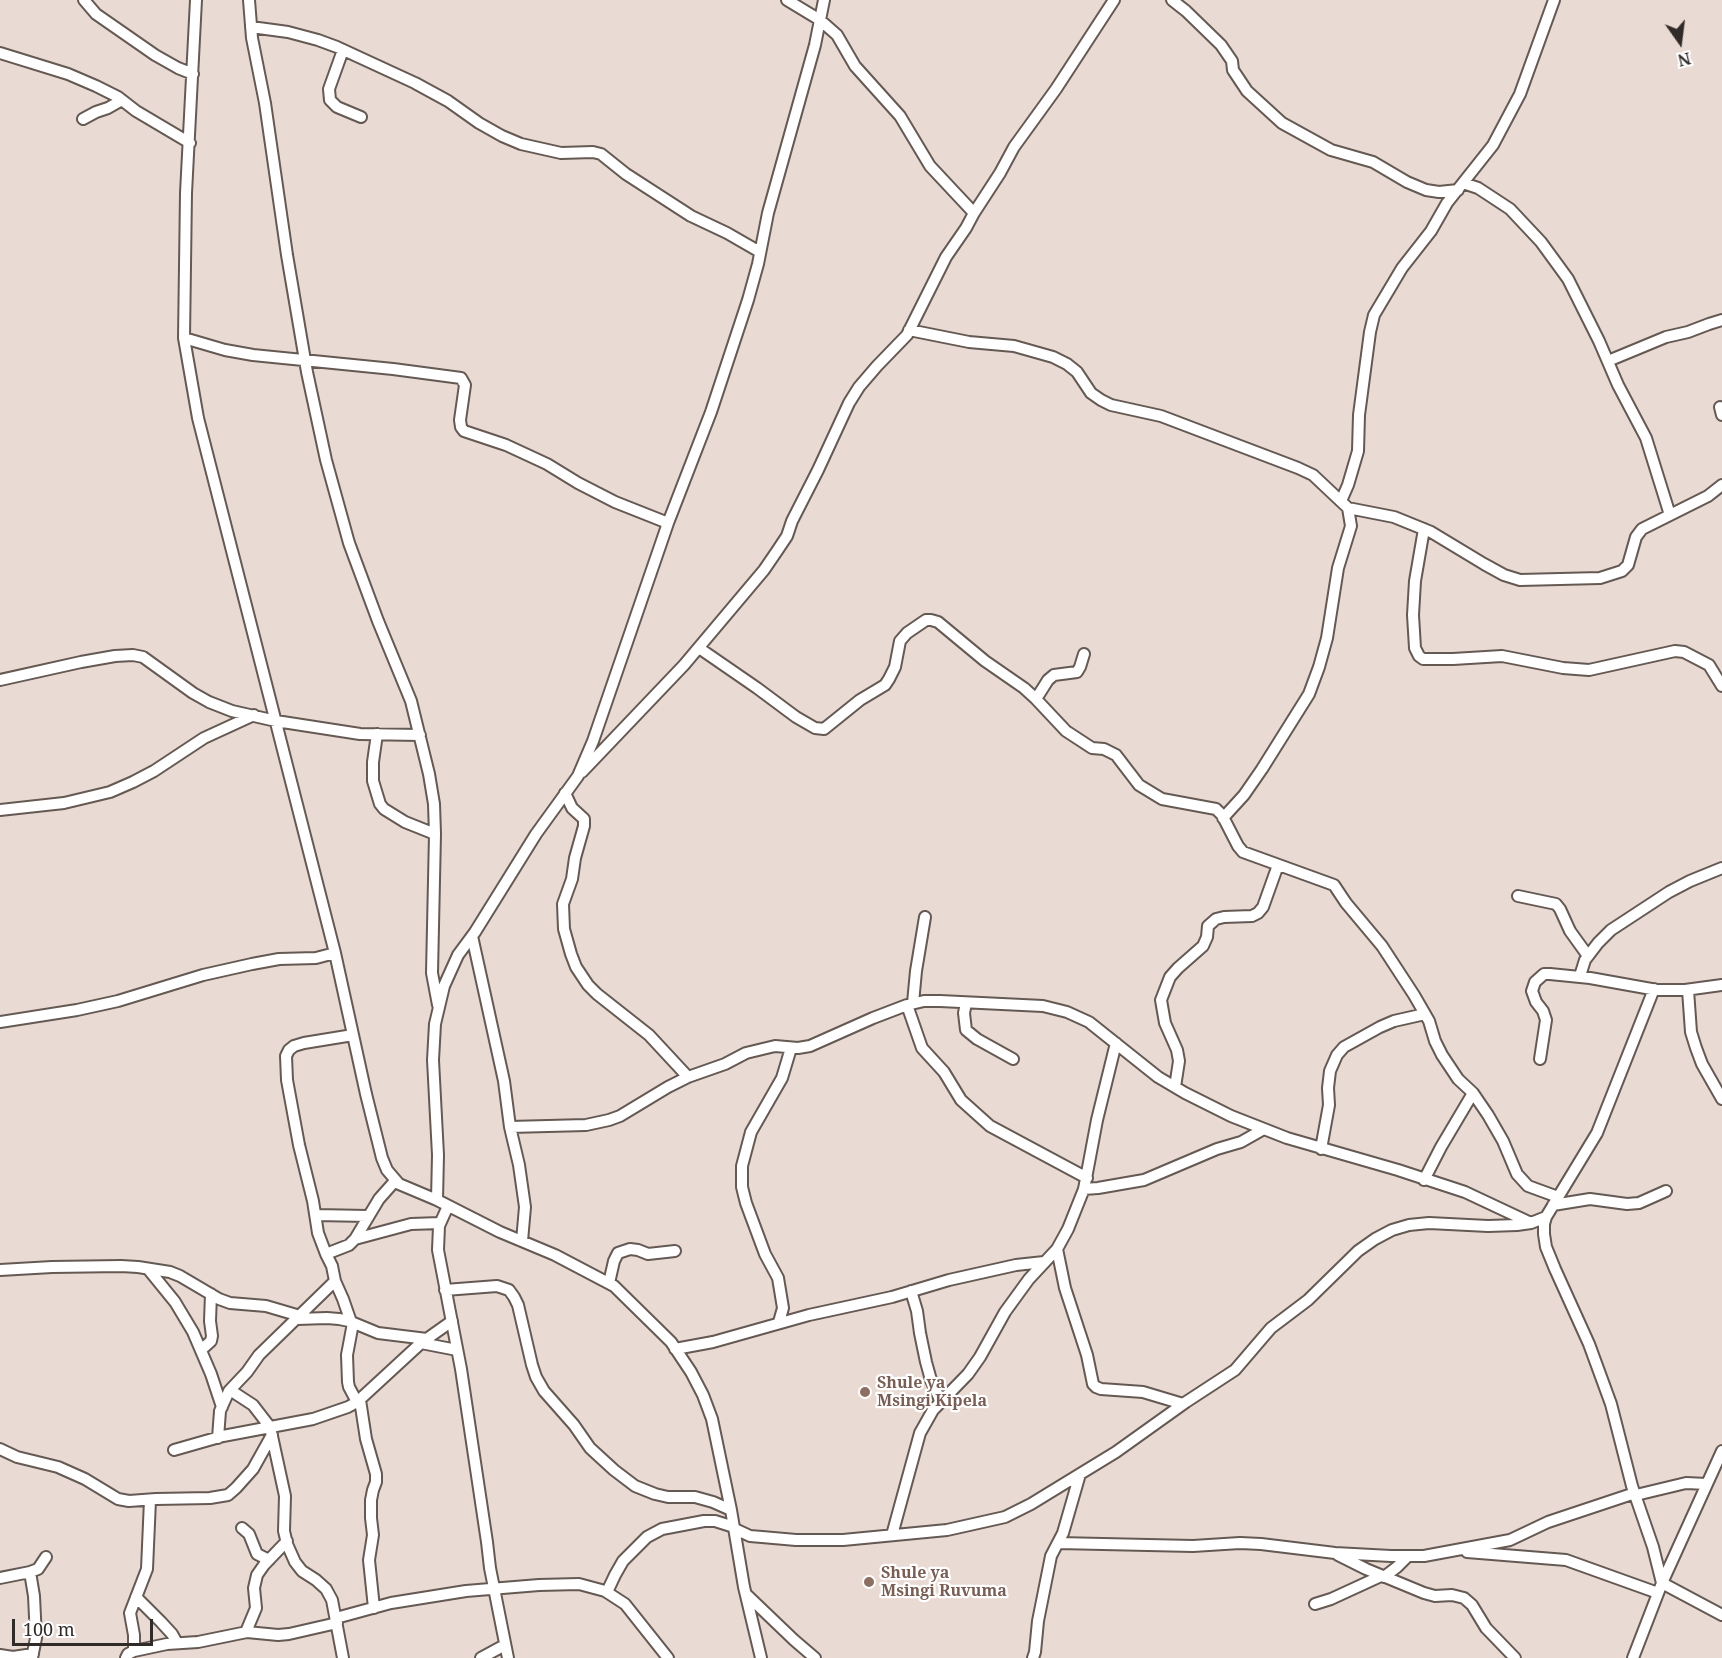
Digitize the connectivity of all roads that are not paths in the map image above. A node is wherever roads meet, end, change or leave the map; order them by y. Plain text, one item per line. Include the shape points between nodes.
1 (84, 0) edge
2 (196, 0) edge
3 (249, 0) edge
4 (787, 0) edge
5 (824, 0) edge
6 (1114, 0) edge
7 (1172, 0) edge
8 (1554, 0) edge
9 (820, 20) junction
10 (251, 27) junction
11 (343, 50) junction
12 (0, 53) edge
13 (194, 74) junction
14 (122, 100) junction
15 (361, 117) dead end
16 (83, 119) dead end
17 (190, 143) junction
18 (1460, 186) junction
19 (974, 213) junction
20 (760, 252) junction
21 (1722, 320) edge
22 (909, 330) junction
23 (184, 338) junction
24 (305, 359) junction
25 (1608, 362) junction
26 (1722, 485) edge
27 (1344, 505) junction
28 (1670, 515) junction
29 (668, 523) junction
30 (1424, 529) junction
31 (699, 648) junction
32 (1084, 654) dead end
33 (0, 680) edge
34 (1722, 686) edge
35 (1036, 699) junction
36 (254, 715) junction
37 (276, 721) junction
38 (377, 734) junction
39 (420, 735) junction
40 (578, 776) junction
41 (565, 793) junction
42 (0, 810) edge
43 (1223, 818) junction
44 (435, 834) junction
45 (1278, 865) junction
46 (1722, 868) edge
47 (1518, 896) dead end
48 (925, 917) dead end
49 (471, 936) junction
50 (335, 953) junction
51 (1588, 956) junction
52 (1580, 976) junction
53 (1722, 985) edge
54 (1654, 989) junction
55 (1688, 990) junction
56 (966, 1003) junction
57 (910, 1004) junction
58 (439, 1008) junction
59 (1425, 1014) junction
60 (0, 1022) edge
61 (353, 1035) junction
62 (1116, 1043) junction
63 (791, 1048) junction
64 (1012, 1059) dead end
65 (1540, 1059) dead end
66 (688, 1077) junction
67 (1175, 1087) junction
68 (1473, 1093) junction
69 (1722, 1099) edge
70 (510, 1127) junction
71 (1264, 1129) junction
72 (1321, 1149) junction
73 (1424, 1180) junction
74 (395, 1181) junction
75 (1085, 1183) junction
76 (1666, 1191) dead end
77 (437, 1200) junction
78 (1555, 1201) junction
79 (448, 1206) junction
80 (316, 1215) junction
81 (368, 1216) junction
82 (1546, 1217) junction
83 (440, 1223) junction
84 (1529, 1223) junction
85 (355, 1239) junction
86 (1545, 1240) junction
87 (522, 1241) junction
88 (1057, 1249) junction
89 (675, 1251) dead end
90 (326, 1254) junction
91 (1044, 1262) junction
92 (149, 1269) junction
93 (0, 1270) edge
94 (335, 1281) junction
95 (609, 1283) junction
96 (446, 1290) junction
97 (911, 1291) junction
98 (210, 1294) junction
99 (298, 1317) junction
100 (452, 1321) junction
101 (352, 1322) junction
102 (779, 1322) junction
103 (424, 1341) junction
104 (675, 1349) junction
105 (201, 1350) junction
106 (457, 1350) junction
107 (230, 1390) junction
108 (359, 1401) junction
109 (941, 1402) junction
110 (1183, 1404) junction
111 (222, 1407) junction
112 (271, 1431) junction
113 (218, 1438) junction
114 (0, 1449) edge
115 (174, 1450) dead end
116 (1722, 1451) edge
117 (1080, 1474) junction
118 (1707, 1484) junction
119 (1635, 1494) junction
120 (150, 1500) junction
121 (731, 1510) junction
122 (242, 1528) dead end
123 (734, 1528) junction
124 (892, 1535) junction
125 (287, 1541) junction
126 (1058, 1543) junction
127 (1455, 1551) junction
128 (1335, 1553) junction
129 (1408, 1556) junction
130 (46, 1557) dead end
131 (269, 1560) junction
132 (30, 1572) junction
133 (1383, 1576) junction
134 (0, 1578) edge
135 (1660, 1588) junction
136 (494, 1589) junction
137 (607, 1592) junction
138 (746, 1594) junction
139 (136, 1597) junction
140 (1315, 1604) dead end
141 (374, 1608) junction
142 (1722, 1615) edge
143 (336, 1620) junction
144 (246, 1632) junction
145 (177, 1643) junction
146 (505, 1645) junction
147 (130, 1654) edge
148 (0, 1655) edge
149 (32, 1656) edge
150 (343, 1658) edge
151 (481, 1658) edge
152 (508, 1658) edge
153 (668, 1658) edge
154 (761, 1658) edge
155 (815, 1658) edge
156 (1033, 1658) edge
157 (1515, 1658) edge
158 (1633, 1658) edge

1 - 13 street via 96,14 154,55
2 - 13 street
3 - 10 street
4 - 9 street
5 - 9 street
6 - 19 street
7 - 18 street via 1221,45 1247,91 1282,123 1331,150 1373,162 1426,190 1439,192
8 - 18 street via 1520,94 1493,145
9 - 19 street via 900,116 930,166
9 - 20 street
10 - 11 street via 318,39
10 - 24 street
11 - 15 street via 329,89 330,100
11 - 20 street via 415,83 521,144 561,153 601,154 691,216
12 - 14 street via 68,74
13 - 17 street
14 - 16 street
14 - 17 street
17 - 23 street
18 - 25 street via 1478,188 1510,208 1541,242 1568,279
18 - 27 street via 1374,315 1359,415 1358,451
19 - 22 street via 946,257
20 - 29 street via 711,412
21 - 25 street via 1659,339
22 - 27 street via 1014,346 1053,357 1077,372 1091,393 1101,400 1161,416 1282,461 1313,475
22 - 31 street via 849,403 787,536
23 - 24 street via 253,355
23 - 37 street via 198,418
24 - 29 street via 461,378 465,385 460,420 464,431 506,445 615,502
24 - 39 street via 346,532 405,684
25 - 28 street via 1646,438
26 - 28 street
27 - 30 street
27 - 43 street via 1351,526 1338,568 1327,638 1309,694 1244,795
28 - 30 street via 1642,529 1622,571 1600,578 1520,580 1504,575
29 - 40 street
30 - 34 street via 1413,615 1415,648 1423,659 1502,656 1589,670 1675,651 1709,665
31 - 35 street via 796,717 824,729 885,685 895,667 900,641 914,627 931,620
31 - 40 street
32 - 35 street via 1077,672 1054,675
33 - 36 street via 133,655 143,657 209,702
35 - 43 street via 1066,732 1116,755 1139,785 1162,799 1216,809
36 - 37 street
36 - 42 street via 204,738 154,771 110,792 64,803
37 - 38 street
37 - 50 street
38 - 39 street
38 - 44 street via 373,781 380,804 405,822
39 - 44 street via 434,804
40 - 41 street
41 - 49 street
41 - 66 street via 572,808 584,819 563,904 564,929 576,966 597,994 649,1035
43 - 45 street via 1243,852
44 - 58 street via 432,973
45 - 59 street via 1334,885 1382,946
45 - 67 street via 1258,913 1216,919 1208,926 1203,946 1170,977 1161,1000 1165,1023 1178,1050
46 - 51 street via 1651,903 1611,930
47 - 51 street via 1556,904
48 - 57 street
49 - 58 street via 452,966
49 - 70 street via 504,1081
50 - 60 street via 252,964 105,1004
50 - 61 street
51 - 52 street
52 - 54 street
52 - 65 street via 1544,974 1535,982 1532,991 1546,1020
53 - 55 street
54 - 55 street
54 - 78 street via 1597,1133
55 - 69 street via 1691,1032 1702,1064
56 - 57 street
56 - 62 street via 1043,1005 1089,1022
56 - 64 street via 966,1030
57 - 63 street via 810,1046
57 - 75 street via 922,1048 944,1072 961,1100 990,1126
58 - 77 street via 433,1060
59 - 68 street via 1442,1055
59 - 72 street via 1380,1027 1337,1055 1330,1071
61 - 74 street via 382,1158
61 - 80 street via 294,1046 286,1056 290,1099
62 - 67 street
62 - 75 street
63 - 66 street via 746,1053
63 - 102 street via 782,1078 751,1132 742,1166 746,1203 778,1278 783,1308
66 - 70 street via 609,1120 586,1125
67 - 71 street
68 - 73 street
68 - 78 street via 1499,1134 1516,1173 1528,1186
70 - 87 street via 525,1207
71 - 72 street
71 - 75 street via 1144,1180 1098,1188
72 - 73 street
73 - 84 street via 1465,1192
74 - 77 street
74 - 81 street
75 - 88 street
76 - 78 street via 1639,1203
77 - 79 street
78 - 82 street
79 - 83 street
79 - 87 street
80 - 81 street
80 - 90 street
81 - 85 street
82 - 84 street
82 - 86 street
83 - 85 street via 411,1224
83 - 96 street via 438,1251
84 - 86 street
84 - 110 street via 1429,1223 1392,1230 1358,1251 1308,1300 1271,1328 1235,1370
85 - 90 street
86 - 119 street via 1611,1404
87 - 95 street
88 - 91 street
88 - 110 street via 1093,1384 1101,1389 1143,1392
89 - 95 street via 648,1254 630,1249 618,1253
90 - 94 street
91 - 97 street
91 - 109 street via 1005,1312 973,1367
92 - 93 street via 121,1266
92 - 98 street via 180,1276
92 - 105 street via 183,1314
94 - 99 street
94 - 101 street
95 - 104 street
96 - 100 street
96 - 121 street via 496,1286 509,1290 518,1305 532,1365 544,1391 590,1448 614,1470 635,1486 655,1494 695,1497
97 - 102 street
97 - 109 street via 926,1362
98 - 99 street via 230,1303 266,1306
98 - 105 street via 211,1341
99 - 101 street
99 - 107 street
100 - 103 street
100 - 106 street
101 - 103 street via 378,1333
101 - 108 street via 348,1382
102 - 104 street
103 - 106 street
103 - 108 street
104 - 121 street via 695,1380 712,1419
105 - 111 street
106 - 136 street
107 - 111 street
107 - 112 street via 253,1405
108 - 112 street via 339,1411
108 - 141 street via 376,1474 369,1560
109 - 124 street via 920,1433
110 - 117 street
111 - 113 street
112 - 113 street
112 - 120 street via 253,1469 228,1495
112 - 125 street via 285,1496
113 - 115 street
114 - 120 street via 58,1467 129,1502
116 - 118 street
117 - 124 street via 1005,1517 947,1530
117 - 126 street
118 - 119 street
118 - 135 street
119 - 127 street via 1548,1522 1510,1540
119 - 135 street via 1653,1547
120 - 139 street via 147,1569
121 - 123 street
122 - 131 street via 249,1534 257,1554
123 - 124 street via 750,1536 796,1540
123 - 137 street via 704,1521 662,1529 647,1537 623,1561
123 - 138 street
125 - 131 street
125 - 143 street via 302,1571 326,1589
126 - 128 street via 1240,1543
126 - 156 street via 1051,1556
127 - 129 street
127 - 135 street via 1566,1560
128 - 129 street
128 - 133 street
129 - 133 street
130 - 132 street via 38,1569
131 - 144 street via 255,1582 256,1608
132 - 134 street
132 - 149 street via 36,1638
133 - 140 street
133 - 157 street via 1435,1596 1464,1598
135 - 142 street
135 - 158 street
136 - 137 street via 579,1584
136 - 141 street
136 - 146 street
137 - 153 street via 626,1604
138 - 154 street
138 - 155 street
139 - 145 street
139 - 147 street via 130,1613 134,1635
141 - 143 street
143 - 144 street via 289,1634
143 - 150 street
144 - 145 street
145 - 147 street
146 - 151 street
146 - 152 street
148 - 149 street

